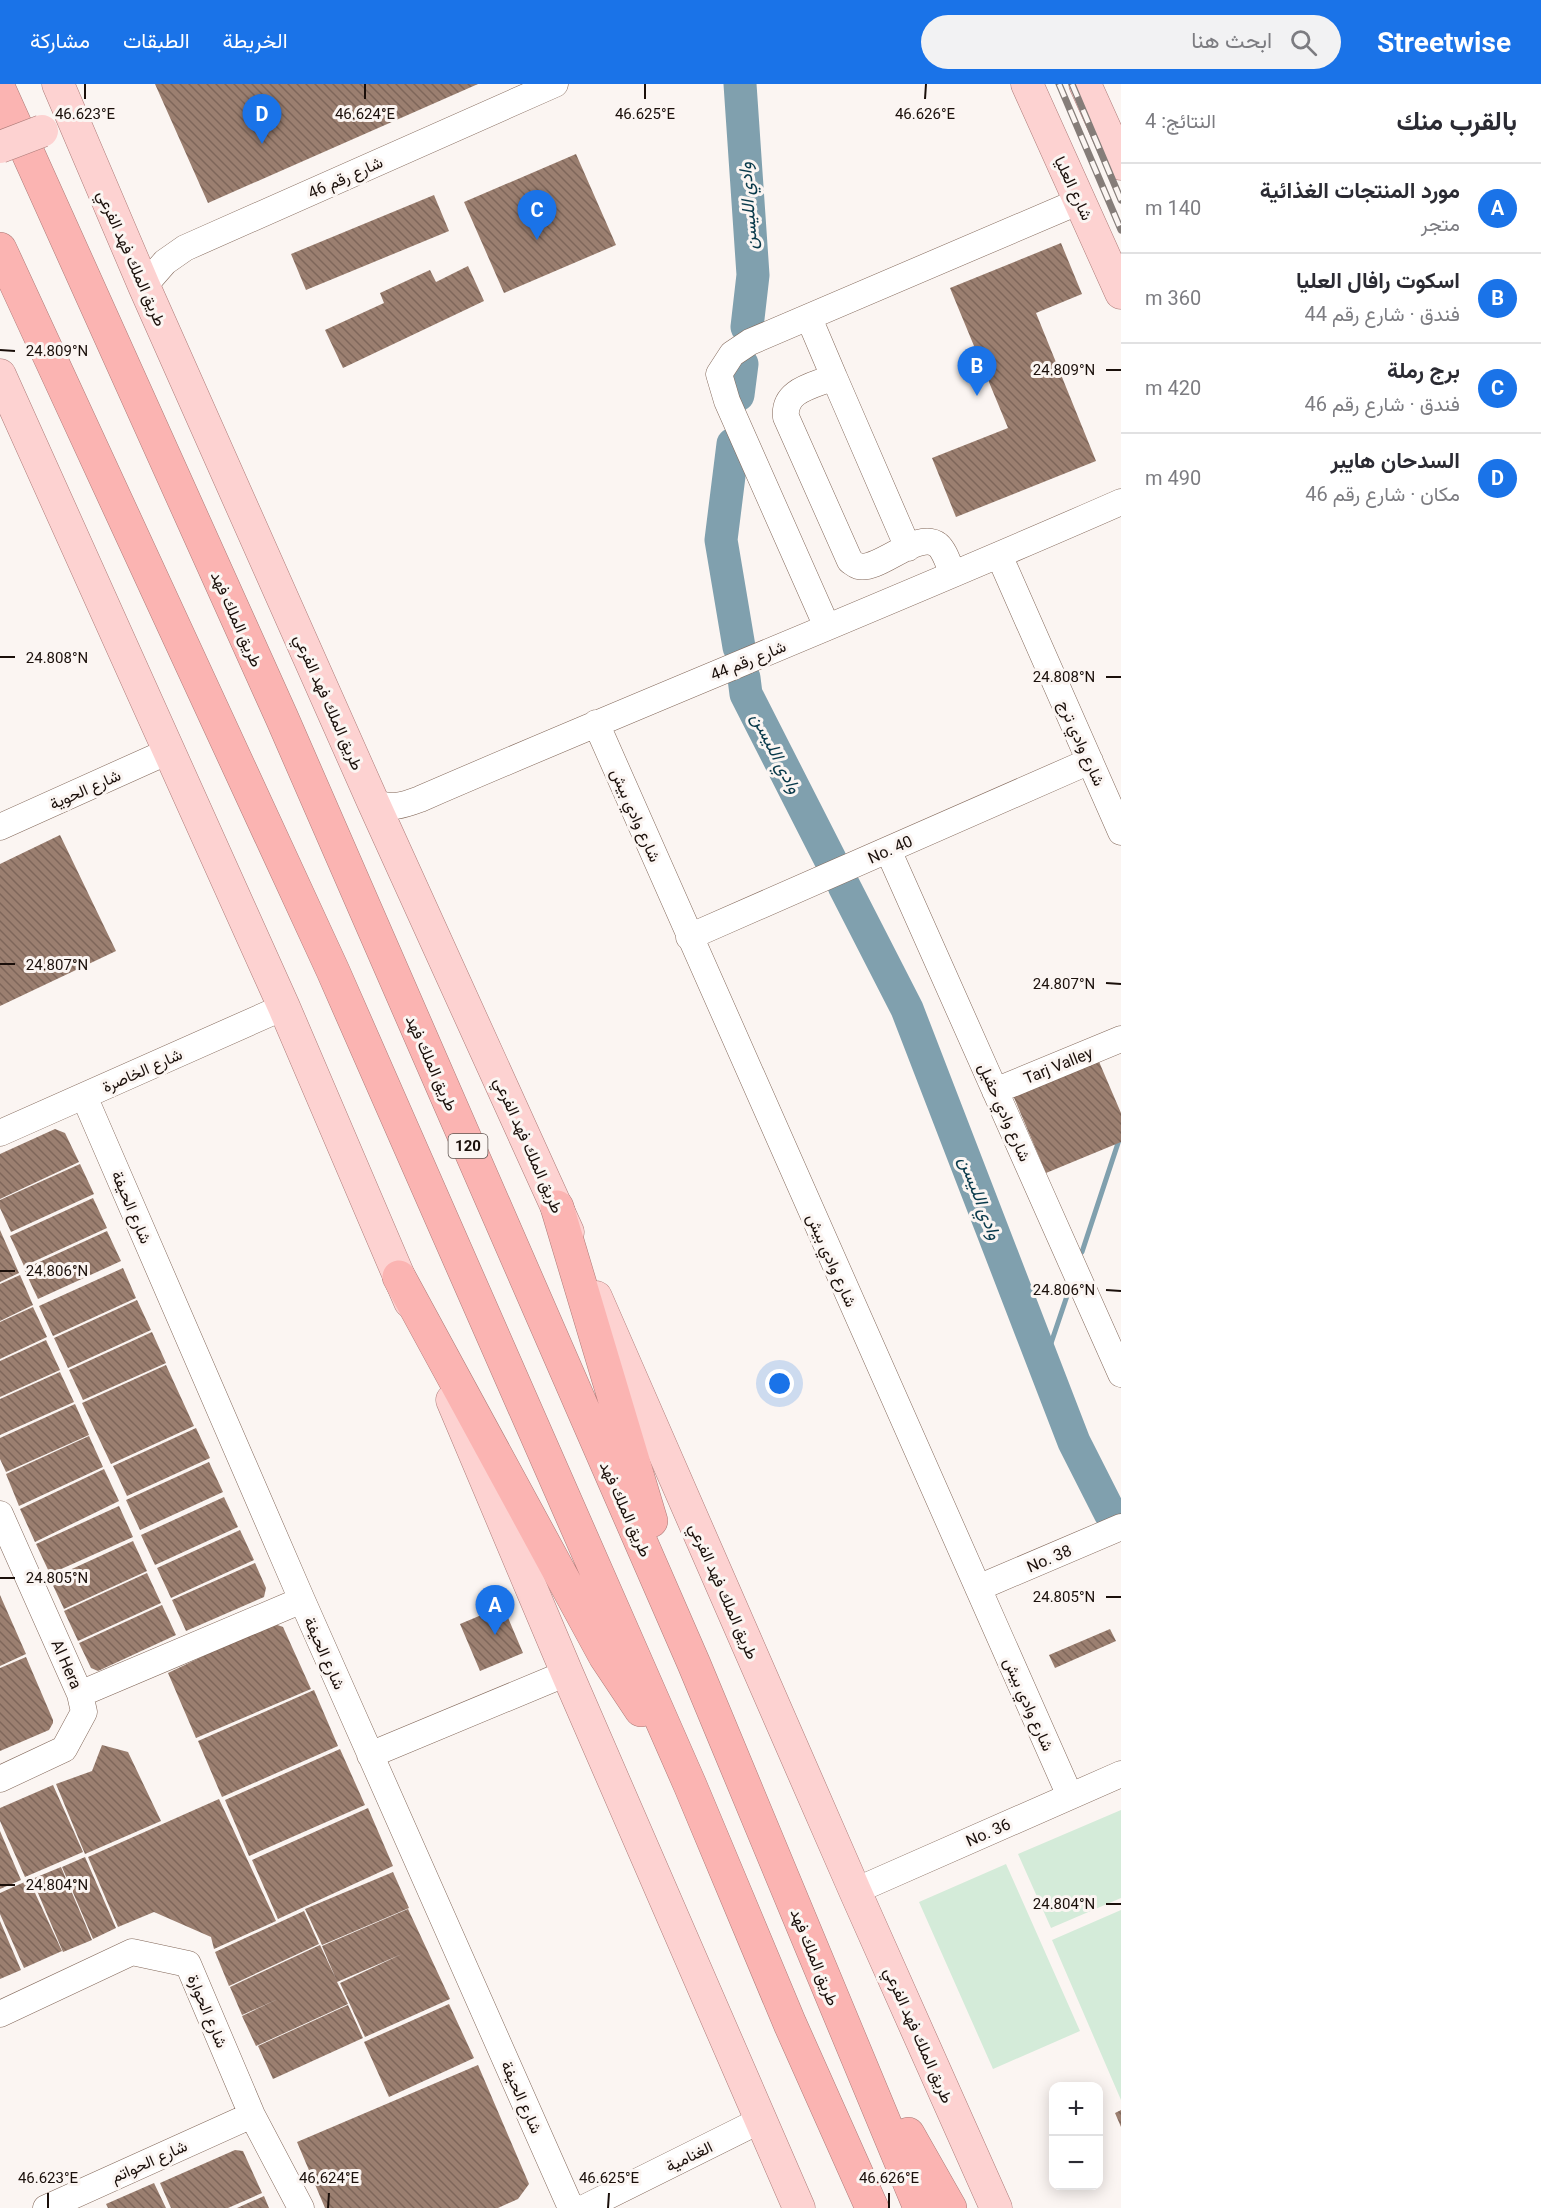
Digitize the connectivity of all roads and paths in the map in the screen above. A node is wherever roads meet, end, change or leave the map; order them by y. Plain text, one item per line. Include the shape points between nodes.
1 (555, 84) edge
2 (1027, 84) edge
3 (1085, 84) edge
4 (61, 90) edge
5 (0, 91) edge
6 (0, 147) edge
7 (1121, 164) edge
8 (92, 165) junction
9 (1080, 201) junction
10 (0, 249) edge
11 (144, 286) junction
12 (1121, 293) edge
13 (809, 318) junction
14 (0, 375) edge
15 (834, 377) junction
16 (1121, 502) edge
17 (908, 548) junction
18 (999, 555) junction
19 (953, 574) junction
20 (827, 627) junction
21 (596, 723) junction
22 (170, 751) junction
23 (1090, 761) junction
24 (373, 802) junction
25 (0, 827) edge
26 (1121, 832) edge
27 (888, 850) junction
28 (689, 937) junction
29 (284, 1007) junction
30 (1121, 1039) edge
31 (995, 1091) junction
32 (84, 1096) junction
33 (0, 1133) edge
34 (557, 1207) junction
35 (399, 1277) junction
36 (1121, 1374) edge
37 (0, 1514) edge
38 (1121, 1527) edge
39 (8, 1553) edge
40 (978, 1588) junction
41 (302, 1600) junction
42 (694, 1664) junction
43 (567, 1673) junction
44 (80, 1694) junction
45 (370, 1755) junction
46 (1121, 1774) edge
47 (0, 1779) edge
48 (690, 1785) junction
49 (1070, 1796) junction
50 (855, 1891) junction
51 (837, 2011) junction
52 (0, 2014) edge
53 (790, 2024) junction
54 (252, 2115) junction
55 (761, 2120) junction
56 (46, 2208) edge
57 (301, 2208) edge
58 (571, 2208) edge
59 (584, 2208) edge
60 (799, 2208) edge
61 (847, 2208) edge
62 (872, 2208) edge
63 (920, 2208) edge
64 (950, 2208) edge
65 (996, 2208) edge

1 - 11 street, شارع رقم 46 via 185,248 165,262
2 - 9 main road, شارع العليا
3 - 7 main road
4 - 8 main road, طريق الملك فهد الفرعي
5 - 42 highway, طريق الملك فهد / 120 via 282,718
6 - 8 main road, bridge via 42,131 69,140
8 - 11 main road, طريق الملك فهد الفرعي
9 - 12 main road, شارع العليا
9 - 13 street
10 - 48 highway via 333,971
11 - 24 main road, طريق الملك فهد الفرعي
13 - 15 street
13 - 20 street via 750,342 732,354 718,374
14 - 22 main road
15 - 17 street
15 - 17 street via 791,395 785,406 786,417 850,561 868,566
16 - 18 street, شارع رقم 44
17 - 19 street via 932,542 939,546
18 - 19 street, شارع رقم 44
18 - 23 street, شارع وادي ترج
19 - 20 street, شارع رقم 44
20 - 21 street, شارع رقم 44
21 - 24 street, شارع رقم 44 via 402,806
21 - 28 street, شارع وادي بيش
22 - 25 street, شارع الحوية
22 - 29 main road
23 - 26 street, شارع وادي ترج
23 - 27 street, No. 40
24 - 34 main road, طريق الملك فهد الفرعي
27 - 28 street, No. 40
27 - 31 street, شارع وادي حقيل
28 - 40 street, شارع وادي بيش
29 - 32 street, شارع الخاصرة
29 - 35 main road
30 - 31 street, Tarj Valley
31 - 36 street, شارع وادي حقيل
32 - 33 street, شارع الخاصرة
32 - 41 street, شارع الحيفة
34 - 42 highway
34 - 50 main road, طريق الملك فهد الفرعي
35 - 43 main road
35 - 48 highway via 605,1656
37 - 39 street, Al Hera
38 - 40 street, No. 38
39 - 44 street, Al Hera
40 - 49 street, شارع وادي بيش
41 - 44 street
41 - 45 street, شارع الحيفة
42 - 51 highway, طريق الملك فهد / 120
43 - 45 street
43 - 55 main road
44 - 47 street, Al Hera via 84,1712 64,1749
45 - 58 street, شارع الحيفة
46 - 49 street, No. 36
48 - 53 highway
49 - 50 street, No. 36
50 - 65 main road, طريق الملك فهد الفرعي
51 - 63 highway, طريق الملك فهد / 120
51 - 64 highway
52 - 54 street, شارع الحوارة via 132,1952 188,1964
53 - 61 highway
53 - 62 highway
54 - 56 street, شارع الحواتم
54 - 57 street, شارع الحوارة
55 - 59 street, الغنامية
55 - 60 main road

